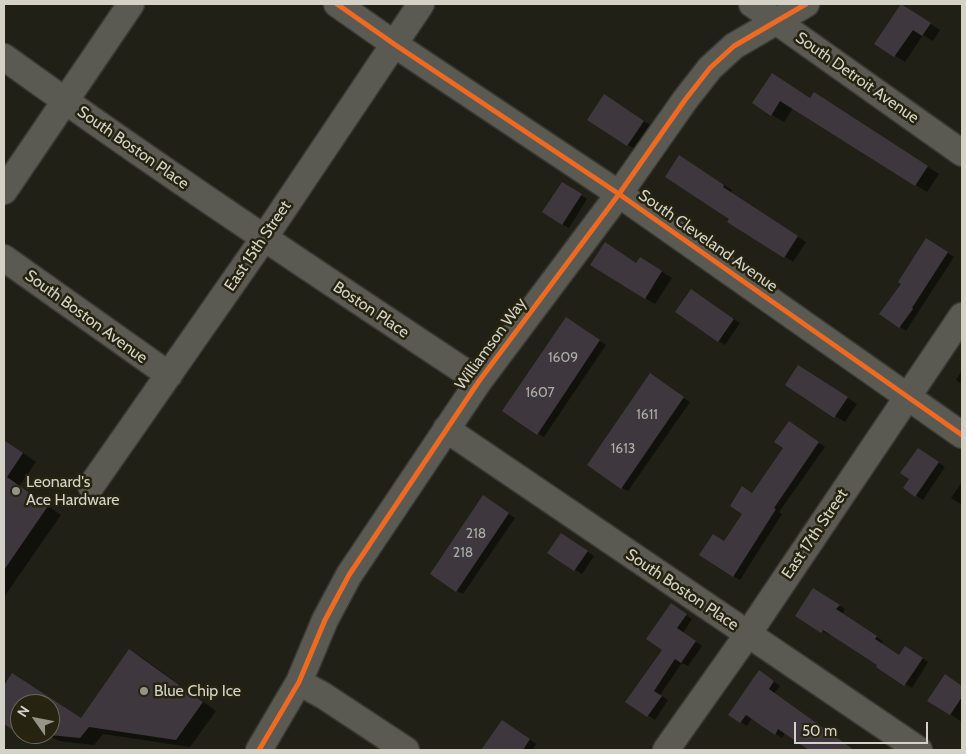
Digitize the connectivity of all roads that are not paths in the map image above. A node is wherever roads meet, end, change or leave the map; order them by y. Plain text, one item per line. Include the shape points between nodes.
1 (131, 4) edge
2 (337, 4) edge
3 (421, 4) edge
4 (752, 4) edge
5 (806, 4) edge
6 (776, 20) junction
7 (394, 44) junction
8 (4, 57) edge
9 (64, 101) junction
10 (962, 153) edge
11 (4, 190) edge
12 (619, 194) junction
13 (264, 238) junction
14 (4, 258) edge
15 (962, 316) edge
16 (169, 376) junction
17 (479, 381) junction
18 (907, 397) junction
19 (446, 429) junction
20 (962, 434) edge
21 (91, 486) dead end
22 (748, 634) junction
23 (299, 682) junction
24 (260, 750) edge
25 (406, 750) edge
26 (666, 750) edge
27 (919, 750) edge

1 - 9 street
2 - 7 street, South Cleveland Avenue
3 - 7 street, East 15th Street
4 - 6 street, South Detroit Avenue
5 - 6 street, Williamson Way
6 - 10 street, South Detroit Avenue
6 - 12 street, Williamson Way via 734,46 710,68
7 - 12 street, South Cleveland Avenue
7 - 13 street, East 15th Street
8 - 9 street, South Boston Place
9 - 11 street
9 - 13 street, South Boston Place
12 - 17 street, Williamson Way
12 - 18 street, South Cleveland Avenue
13 - 16 street, East 15th Street
13 - 17 street, Boston Place
14 - 16 street, South Boston Avenue
15 - 18 street, East 17th Street
16 - 21 street, East 15th Street
17 - 19 street, Williamson Way
18 - 20 street, South Cleveland Avenue
18 - 22 street, East 17th Street
19 - 22 street, South Boston Place
19 - 23 street, Williamson Way via 349,575 325,620
22 - 26 street, East 17th Street
22 - 27 street, South Boston Place
23 - 24 street, Williamson Way
23 - 25 street

